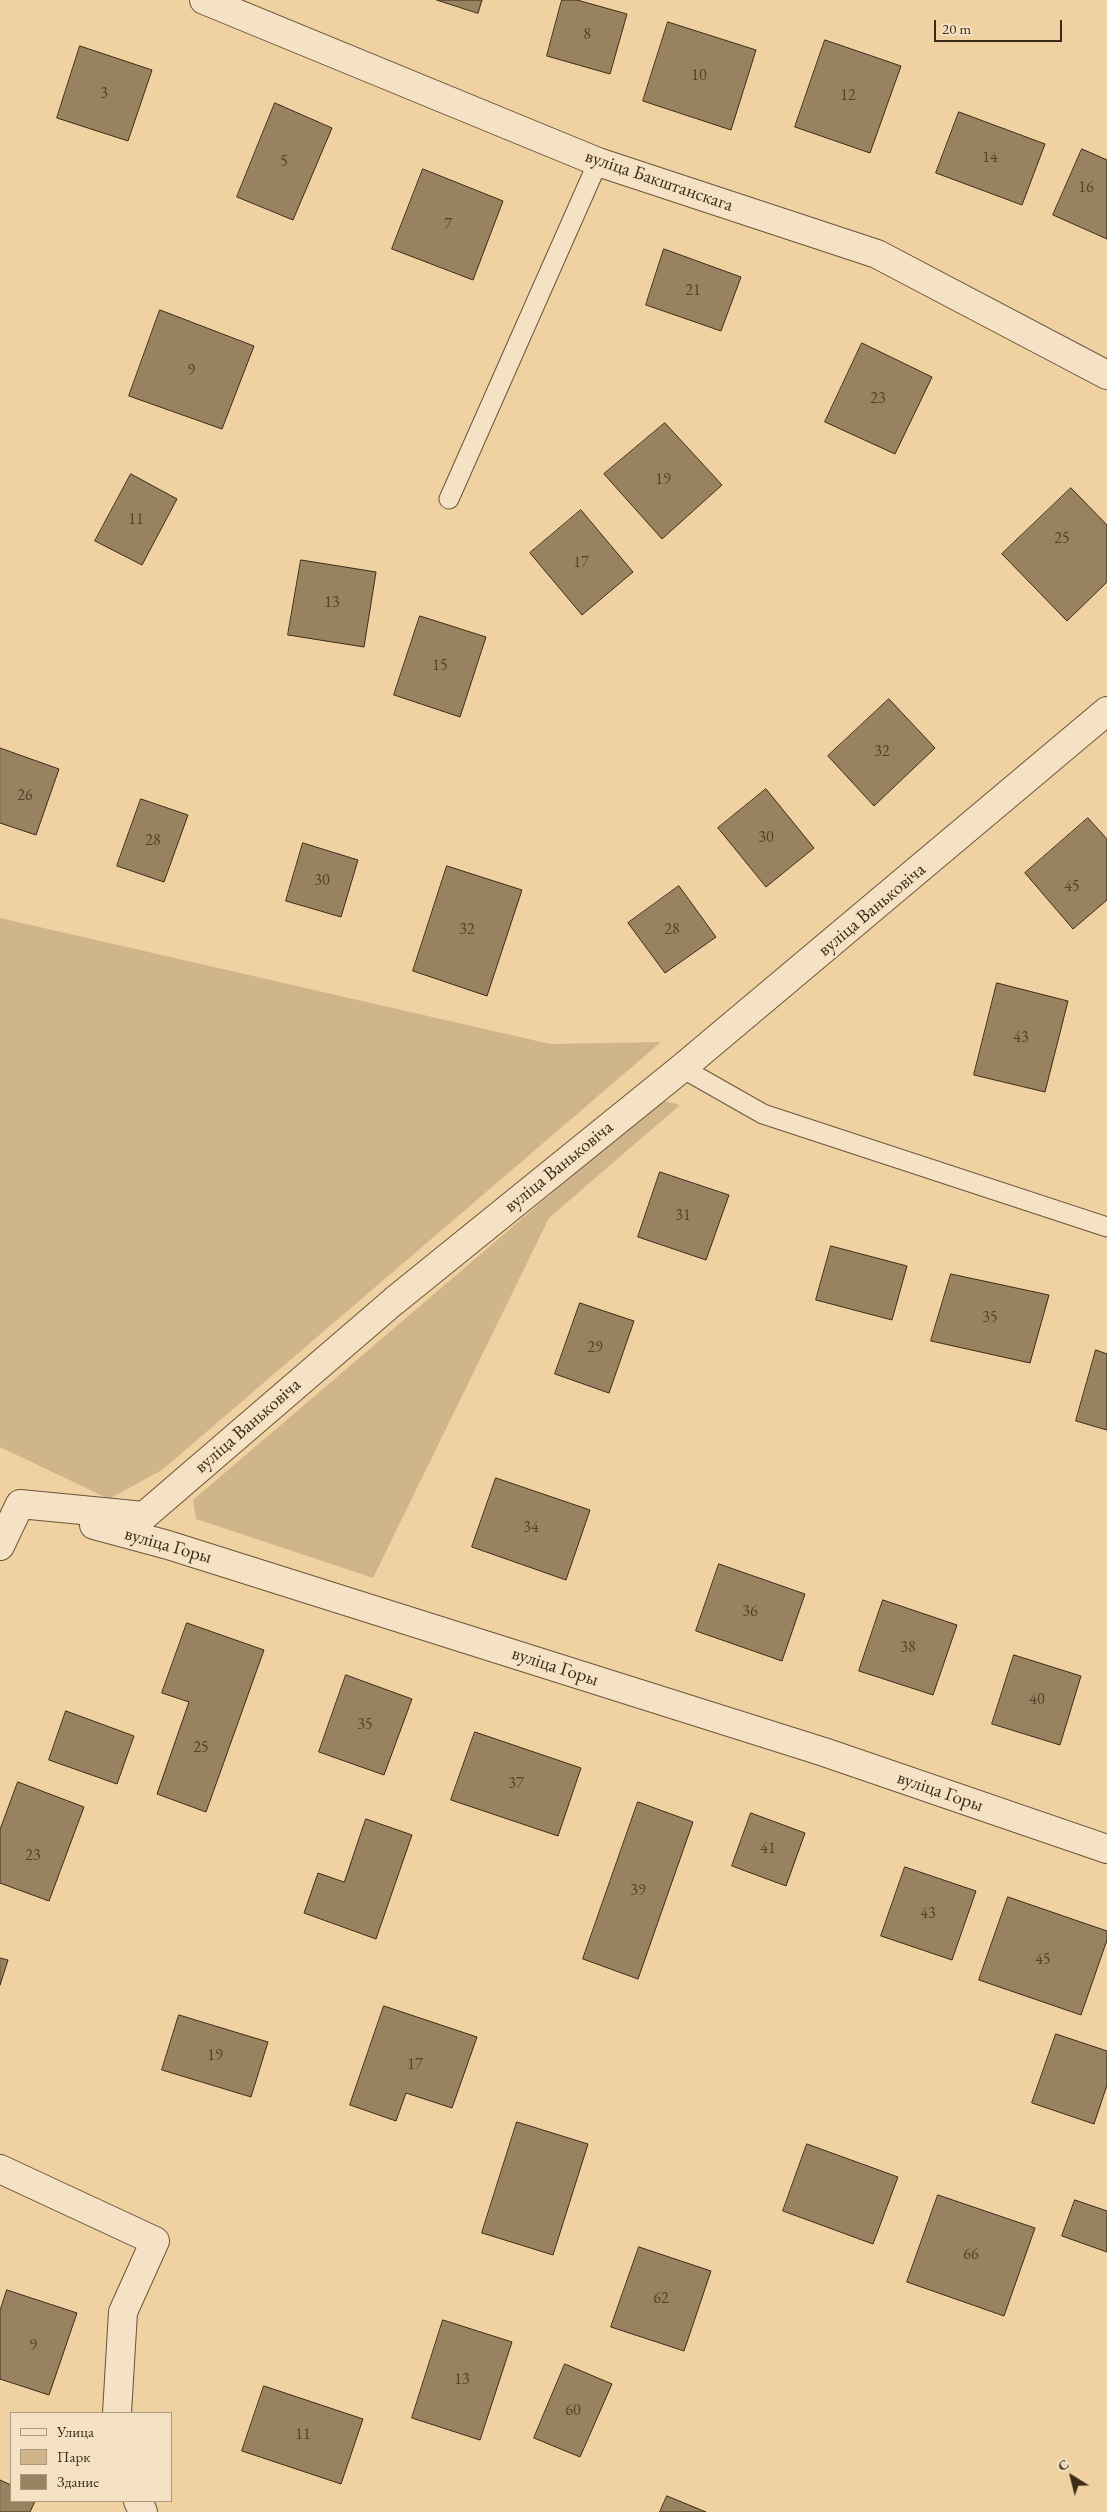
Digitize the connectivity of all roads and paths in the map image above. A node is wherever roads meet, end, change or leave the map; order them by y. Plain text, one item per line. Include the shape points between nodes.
1 (204, 0) edge
2 (598, 162) junction
3 (1107, 375) edge
4 (449, 499) dead end
5 (1107, 711) edge
6 (682, 1068) junction
7 (1107, 1227) edge
8 (10, 1499) edge
9 (0, 1546) edge
10 (1107, 1849) edge
11 (0, 2169) edge
12 (117, 2412) edge

1 - 2 street, вуліца Бакштанскага
2 - 3 street, вуліца Бакштанскага via 877,254
2 - 4 lane
5 - 6 street, вуліца Ваньковіча
6 - 7 lane via 763,1114
6 - 8 street, вуліца Ваньковіча via 394,1301 144,1516
8 - 9 street
8 - 10 street, вуліца Горы via 168,1545 824,1752
11 - 12 street via 154,2242 123,2312

